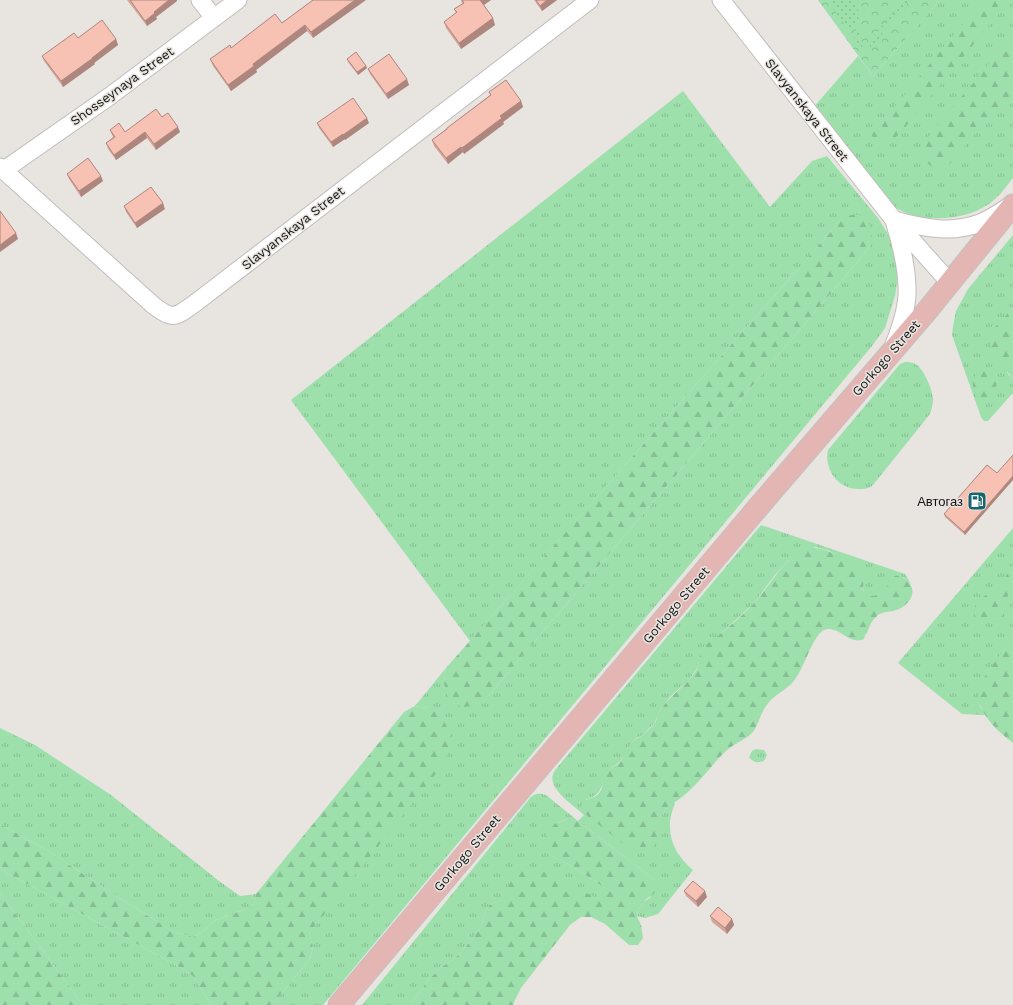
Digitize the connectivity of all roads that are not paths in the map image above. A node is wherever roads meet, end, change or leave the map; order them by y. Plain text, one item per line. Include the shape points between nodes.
1 (200, 0) edge
2 (238, 0) edge
3 (590, 0) edge
4 (721, 0) edge
5 (214, 18) junction
6 (2, 168) edge
7 (1013, 204) edge
8 (894, 220) junction
9 (950, 283) junction
10 (891, 352) junction
11 (339, 1005) edge

1 - 5 street
2 - 5 street, Shosseynaya Street
3 - 6 street, Slavyanskaya Street via 194,304 173,316 153,305
4 - 8 street, Slavyanskaya Street
5 - 6 street, Shosseynaya Street via 110,96
7 - 8 street via 991,218 963,227 932,229
7 - 9 main road, Gorkogo Street
8 - 9 street, Slavyanskaya Street
8 - 10 street, Slavyanskaya Street via 902,247 907,295 903,320
9 - 10 main road, Gorkogo Street
10 - 11 main road, Gorkogo Street

